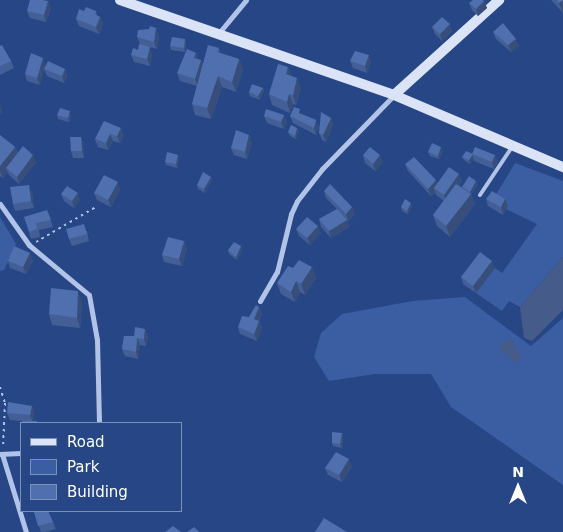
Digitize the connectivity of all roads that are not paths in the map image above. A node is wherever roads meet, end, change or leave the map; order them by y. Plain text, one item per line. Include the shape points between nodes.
1 (120, 0) edge
2 (246, 0) edge
3 (499, 0) edge
4 (218, 34) junction
5 (394, 95) junction
6 (512, 147) junction
7 (563, 168) edge
8 (480, 195) dead end
9 (0, 204) edge
10 (260, 301) dead end
11 (99, 422) edge
12 (20, 453) edge
13 (1, 454) edge
14 (26, 532) edge

1 - 4 street
2 - 4 street
3 - 5 street
4 - 5 street
5 - 6 street
5 - 10 street via 322,168 297,201 277,272
6 - 7 street
6 - 8 lane
9 - 11 street via 29,245 89,295 97,340
12 - 13 street
13 - 14 street

